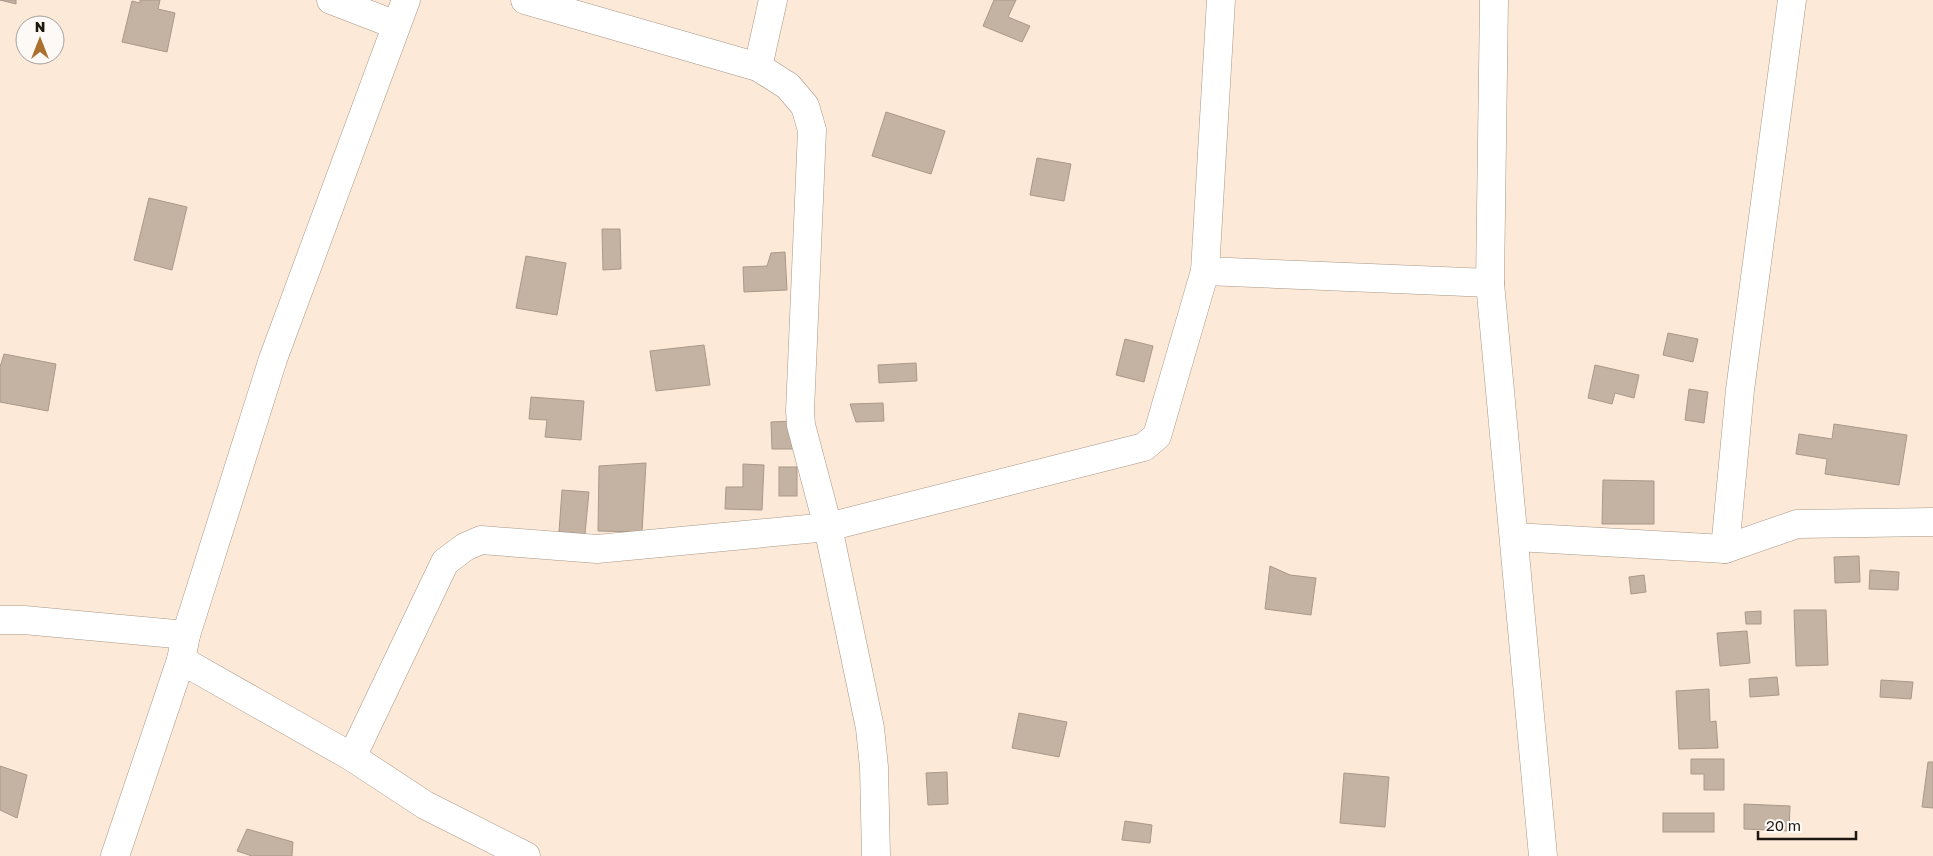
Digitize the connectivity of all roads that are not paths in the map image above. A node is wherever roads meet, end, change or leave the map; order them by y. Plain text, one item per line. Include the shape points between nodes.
1 (331, 0) edge
2 (524, 0) edge
3 (772, 0) edge
4 (1221, 0) edge
5 (1494, 0) edge
6 (1792, 0) edge
7 (401, 12) edge
8 (758, 67) junction
9 (1205, 271) junction
10 (1490, 283) junction
11 (1933, 522) edge
12 (828, 527) junction
13 (1514, 537) junction
14 (1725, 550) junction
15 (0, 620) edge
16 (184, 647) junction
17 (352, 757) junction
18 (115, 856) edge
19 (526, 856) edge
20 (876, 856) edge
21 (1543, 856) edge

1 - 7 street
2 - 8 street
3 - 8 street
4 - 9 street
5 - 10 street
6 - 14 street via 1740,390
7 - 16 street via 273,360
8 - 12 street via 788,86 806,106 812,130 800,411
9 - 10 street
9 - 12 street via 1157,436 1144,447
10 - 13 street
11 - 14 street via 1797,524
12 - 17 street via 597,549 481,540 465,547 445,562
12 - 20 street via 870,728
13 - 14 street
13 - 21 street
15 - 16 street via 24,620
16 - 17 street
16 - 18 street
17 - 19 street via 425,805

